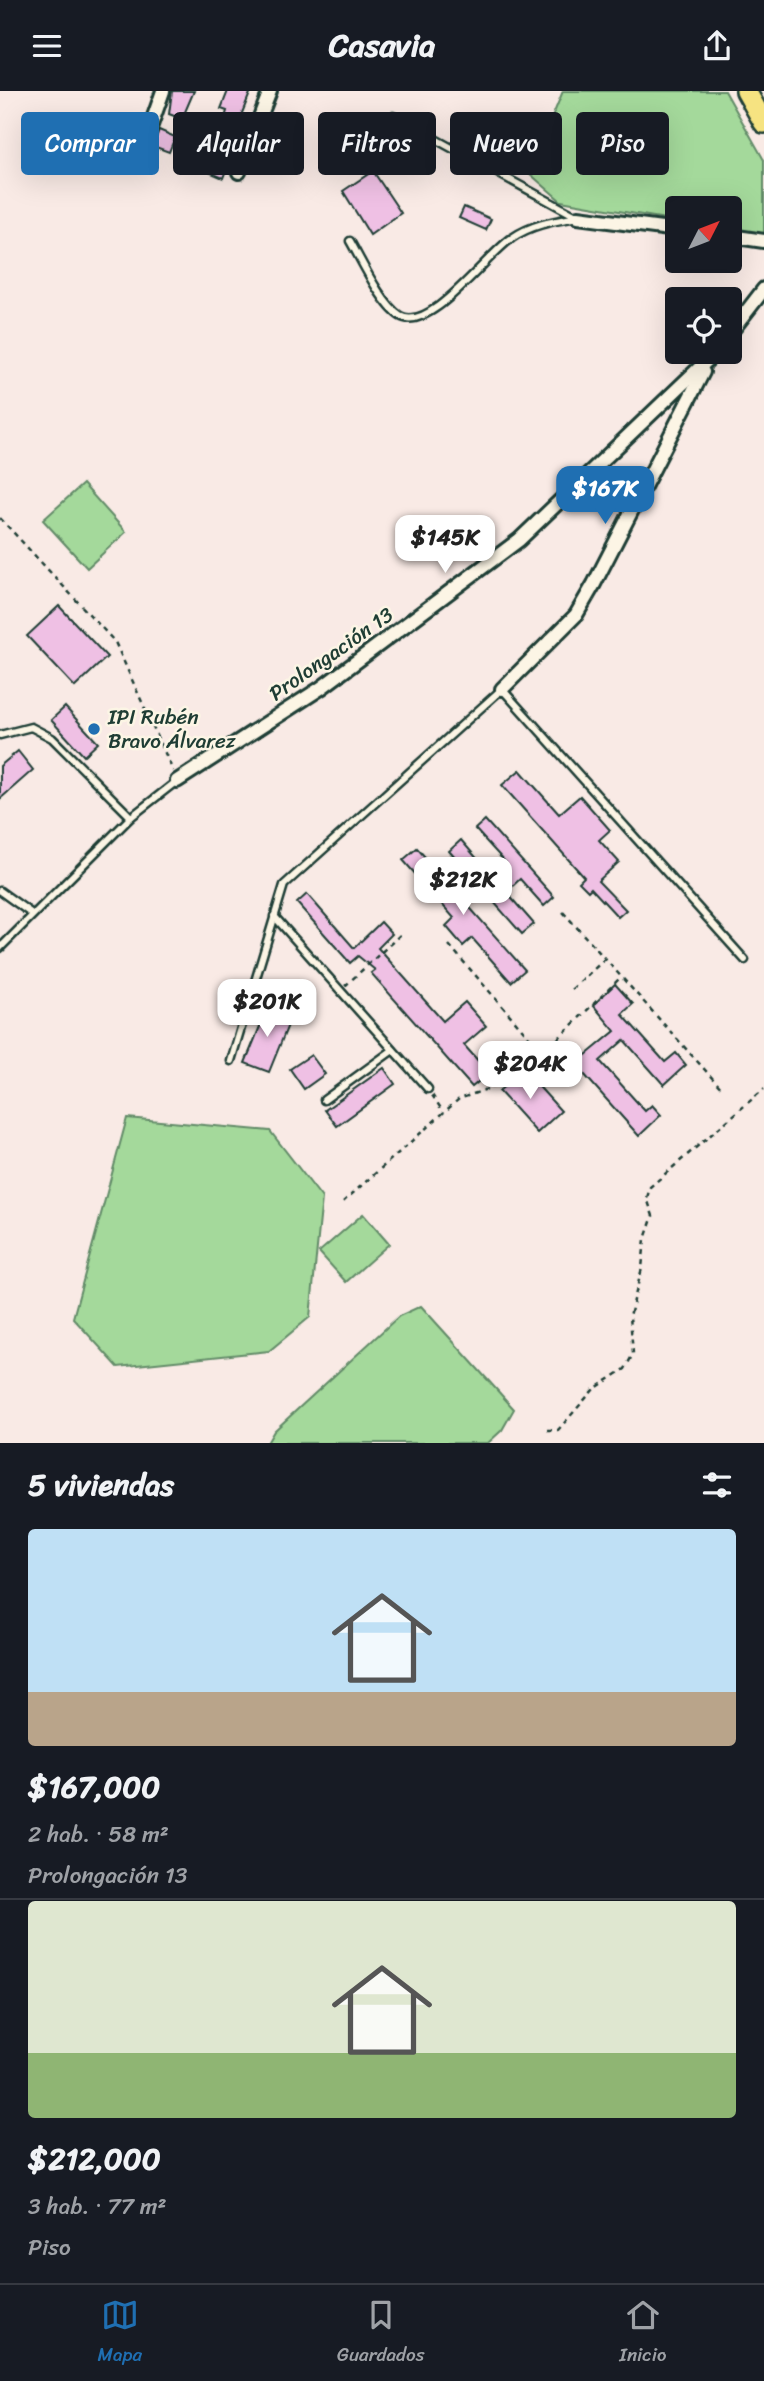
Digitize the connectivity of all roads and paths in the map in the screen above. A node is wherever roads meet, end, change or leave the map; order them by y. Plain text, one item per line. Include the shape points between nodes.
1 (163, 91) edge
2 (270, 91) edge
3 (746, 91) edge
4 (156, 112) edge
5 (262, 112) edge
6 (764, 123) edge
7 (436, 139) edge
8 (578, 217) junction
9 (665, 228) edge
10 (742, 238) edge
11 (350, 241) dead end
12 (764, 241) edge
13 (764, 289) edge
14 (742, 317) edge
15 (705, 364) edge
16 (708, 364) edge
17 (0, 517) edge
18 (502, 689) junction
19 (0, 736) edge
20 (177, 781) junction
21 (131, 817) junction
22 (0, 891) edge
23 (563, 912) dead end
24 (32, 914) junction
25 (274, 916) junction
26 (400, 935) dead end
27 (449, 945) dead end
28 (0, 948) edge
29 (605, 958) junction
30 (744, 960) dead end
31 (621, 977) junction
32 (572, 989) dead end
33 (340, 991) junction
34 (393, 1050) junction
35 (544, 1053) junction
36 (537, 1060) junction
37 (231, 1061) dead end
38 (529, 1067) dead end
39 (428, 1089) joint
40 (764, 1089) edge
41 (723, 1090) dead end
42 (324, 1100) dead end
43 (444, 1113) junction
44 (343, 1202) dead end
45 (547, 1430) dead end

1 - 4 street
2 - 5 street
3 - 6 main road
7 - 8 lane
8 - 9 street
8 - 11 lane via 543,223 512,238 436,310 419,319 402,318 391,309
10 - 12 street
13 - 14 street
15 - 20 street, Prolongación 13 via 519,540 321,688
16 - 18 street via 576,615
17 - 20 path via 115,642
18 - 25 lane via 284,885
18 - 30 lane
19 - 21 lane via 31,727 52,738
20 - 21 lane
21 - 24 lane
22 - 24 lane
23 - 29 path
24 - 28 lane
25 - 33 lane
25 - 37 lane
26 - 33 path
27 - 35 path
29 - 31 path
29 - 32 path
31 - 35 path
31 - 41 path
33 - 34 lane
34 - 39 lane
34 - 42 lane
35 - 36 path
36 - 38 path
36 - 43 path via 526,1056 515,1062 490,1088 459,1100
39 - 43 path
40 - 45 path via 650,1187 647,1198 653,1216 630,1316 633,1354 625,1369 594,1389 558,1430
43 - 44 path

